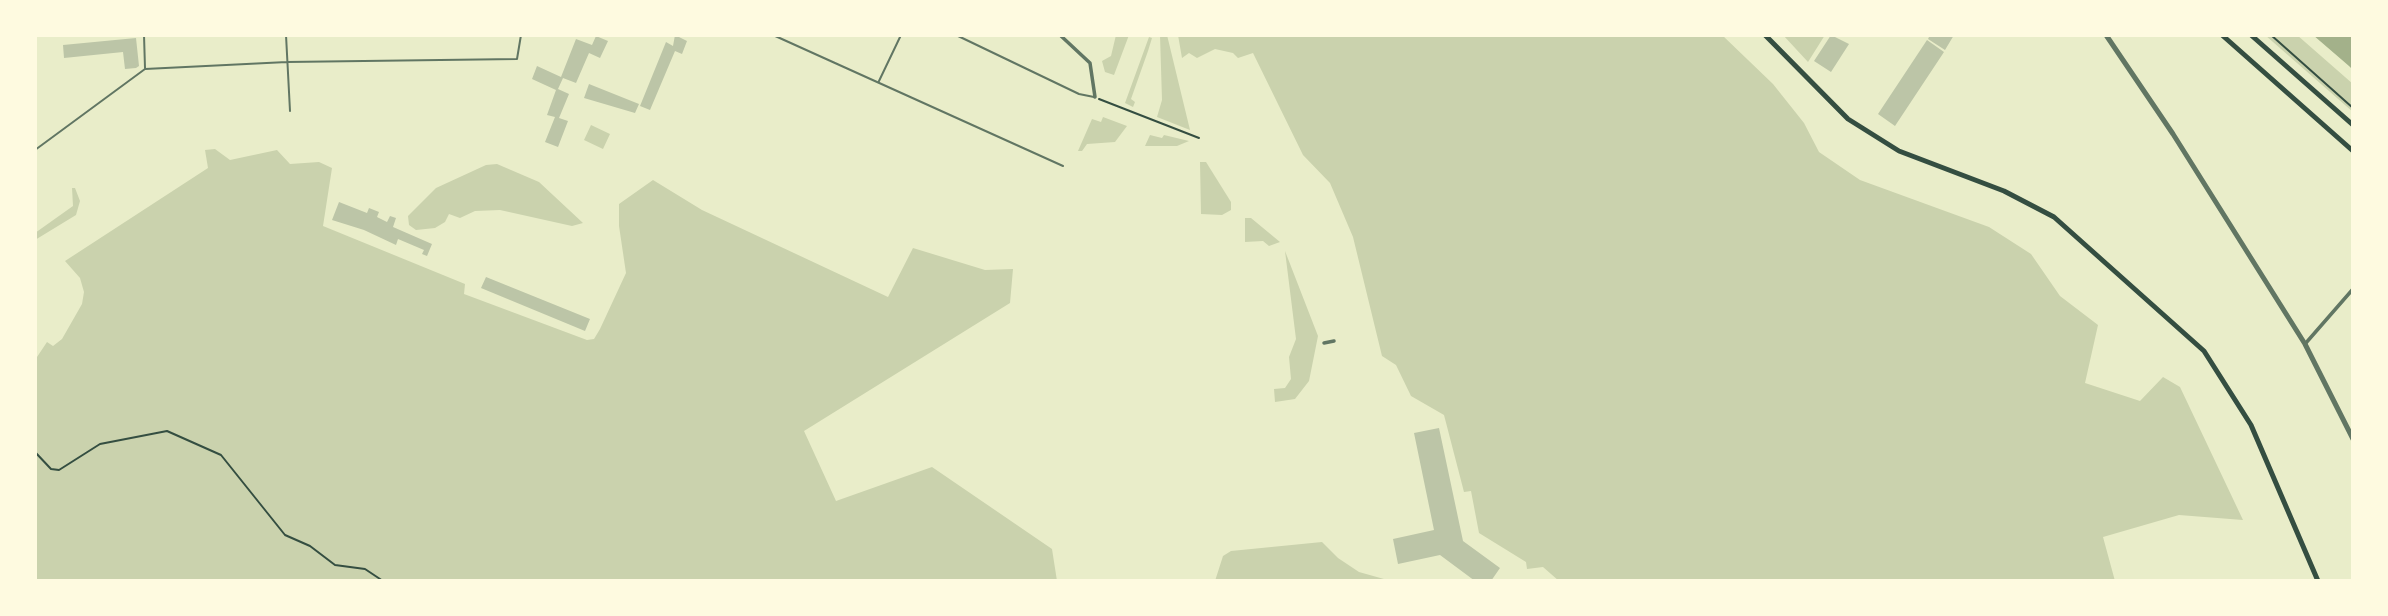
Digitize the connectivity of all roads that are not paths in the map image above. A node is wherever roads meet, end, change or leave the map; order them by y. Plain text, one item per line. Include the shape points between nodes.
1 (144, 35) edge
2 (286, 35) edge
3 (521, 35) edge
4 (774, 35) edge
5 (901, 35) edge
6 (956, 35) edge
7 (1059, 35) edge
8 (1765, 35) edge
9 (2106, 35) edge
10 (2222, 35) edge
11 (2251, 35) edge
12 (287, 62) junction
13 (145, 69) junction
14 (878, 82) junction
15 (1098, 98) joint
16 (290, 111) dead end
17 (2353, 125) edge
18 (35, 150) edge
19 (2353, 151) edge
20 (1063, 166) dead end
21 (2352, 291) edge
22 (1334, 341) dead end
23 (1324, 343) dead end
24 (2305, 344) junction
25 (2353, 439) edge
26 (2318, 581) edge

1 - 13 lane
2 - 12 lane
3 - 12 lane via 517,59
4 - 14 lane
5 - 14 lane
6 - 15 lane via 1079,94
7 - 15 street via 1090,63
8 - 26 main road via 1848,119 1868,132 1899,151 2004,191 2054,217 2204,351 2250,425
9 - 24 street
10 - 19 main road
11 - 17 main road
12 - 13 lane
12 - 16 lane
13 - 18 lane
14 - 20 lane
21 - 24 street
22 - 23 street
24 - 25 street

